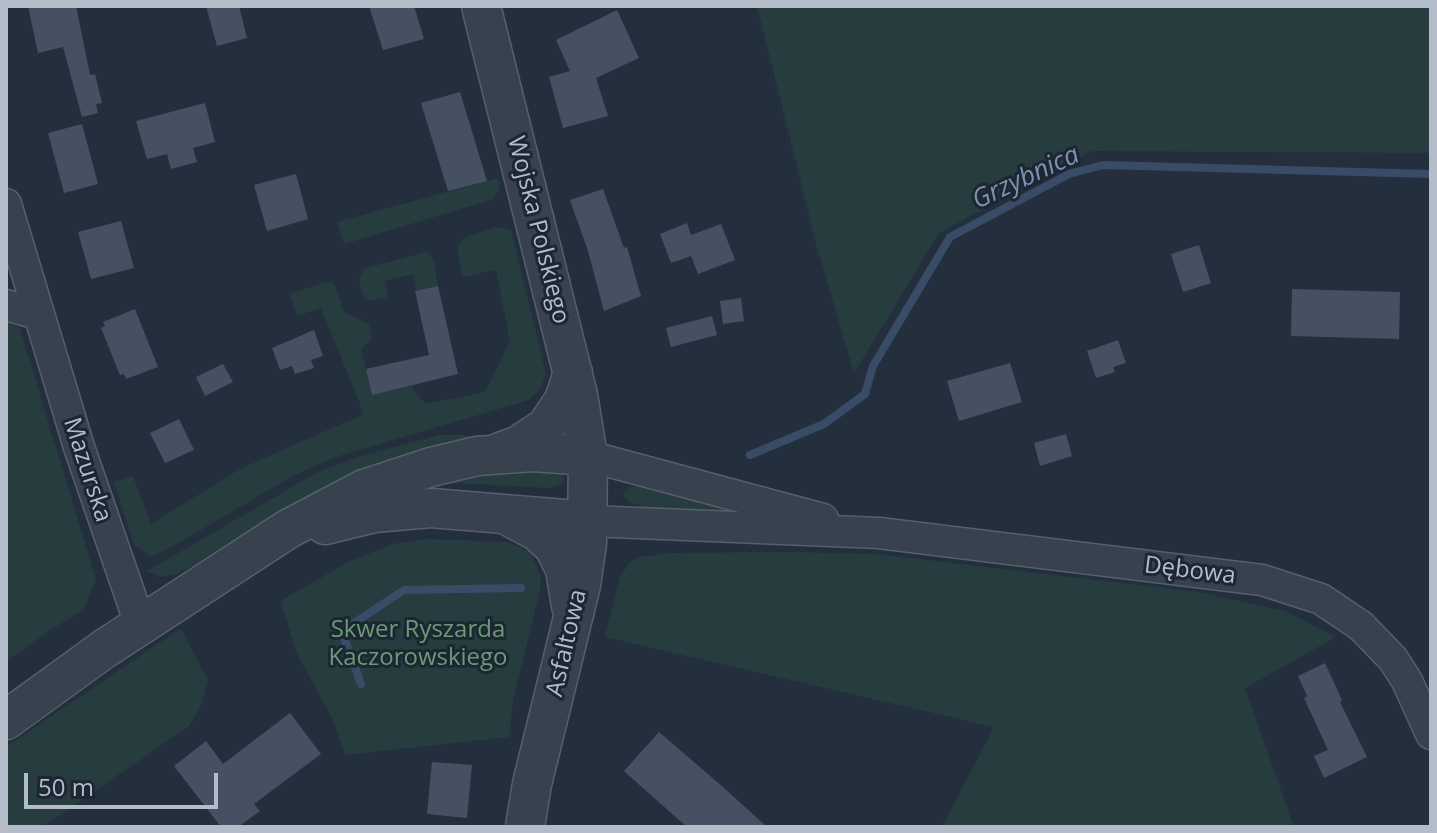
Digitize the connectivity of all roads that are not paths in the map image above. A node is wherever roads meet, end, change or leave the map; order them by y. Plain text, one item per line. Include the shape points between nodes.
1 (481, 6) edge
2 (6, 204) edge
3 (6, 305) edge
4 (38, 314) junction
5 (573, 373) junction
6 (496, 454) junction
7 (588, 456) junction
8 (491, 511) junction
9 (589, 521) junction
10 (879, 533) junction
11 (229, 569) junction
12 (140, 624) junction
13 (572, 629) junction
14 (6, 720) edge
15 (1431, 734) edge
16 (525, 827) edge

1 - 5 street, Wojska Polskiego
2 - 4 street, Mazurska
3 - 4 street
4 - 12 street, Mazurska
5 - 6 street via 564,400 546,427
5 - 7 street, Wojska Polskiego
6 - 7 street
6 - 11 street via 431,467 364,489 288,529
7 - 9 street, Asfaltowa
7 - 10 street, Dębowa
8 - 9 street
8 - 11 street via 409,509 340,521 290,538
8 - 13 street via 529,526 554,547 569,587
9 - 10 street, Dębowa
9 - 13 street, Asfaltowa
10 - 15 street, Dębowa via 1246,577 1298,589 1344,612 1377,641 1407,681
11 - 12 street
12 - 14 street
13 - 16 street, Asfaltowa

